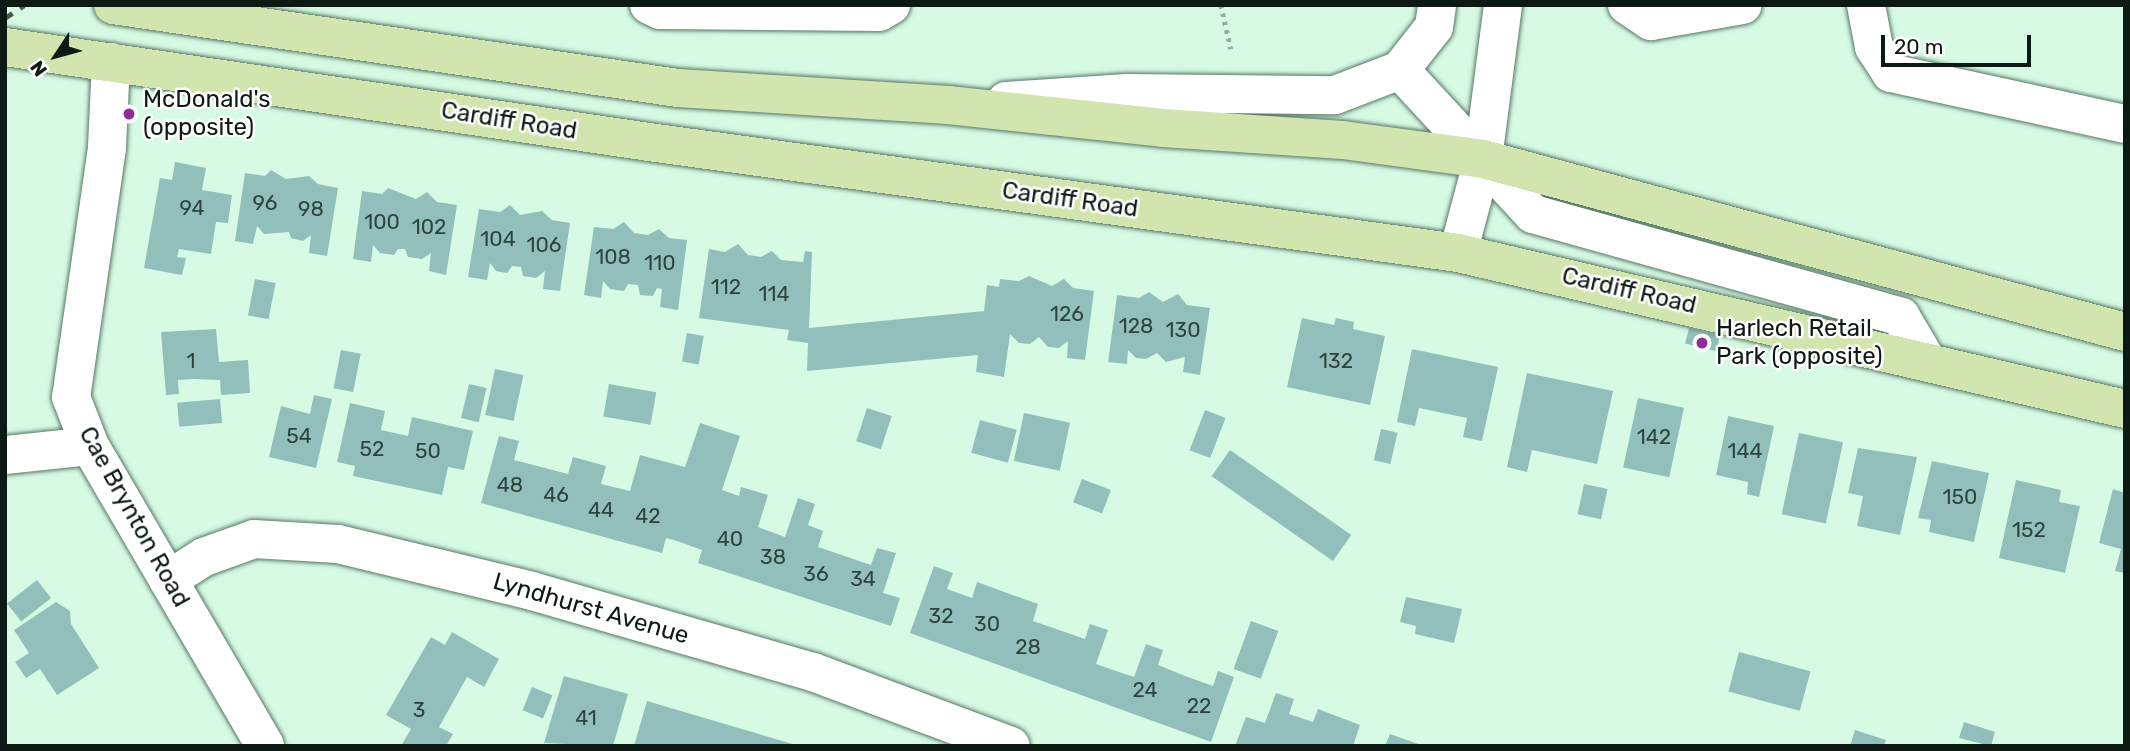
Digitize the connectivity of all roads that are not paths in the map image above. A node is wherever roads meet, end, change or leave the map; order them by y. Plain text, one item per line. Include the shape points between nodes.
1 (649, 5) edge
2 (891, 5) edge
3 (1437, 5) edge
4 (1503, 5) edge
5 (1627, 5) edge
6 (1743, 5) edge
7 (1866, 5) edge
8 (116, 6) edge
9 (5, 47) edge
10 (111, 62) junction
11 (1400, 70) junction
12 (948, 105) junction
13 (2125, 124) edge
14 (1483, 159) junction
15 (1458, 253) junction
16 (2125, 332) edge
17 (1927, 361) junction
18 (2125, 408) edge
19 (90, 446) junction
20 (5, 455) edge
21 (169, 580) junction
22 (265, 746) edge
23 (1011, 746) edge

1 - 2 street via 660,10 879,12
3 - 11 street via 1434,27
4 - 14 street
5 - 6 street via 1651,21
7 - 13 street via 1874,47 1891,73
8 - 12 main road via 678,88
9 - 10 main road, Cardiff Road
10 - 15 main road, Cardiff Road via 649,142
10 - 19 street, Cae Brynton Road via 107,148 71,397
11 - 12 street via 1335,95 1127,93
11 - 14 street
12 - 14 main road via 1163,128 1343,140
14 - 15 street
14 - 16 main road
14 - 17 street via 1533,214 1901,317
15 - 17 main road, Cardiff Road
17 - 18 main road, Cardiff Road
19 - 20 street
19 - 21 street, Cae Brynton Road
21 - 22 street, Cae Brynton Road
21 - 23 street, Lyndhurst Avenue via 204,557 254,539 338,544 532,591 813,672

